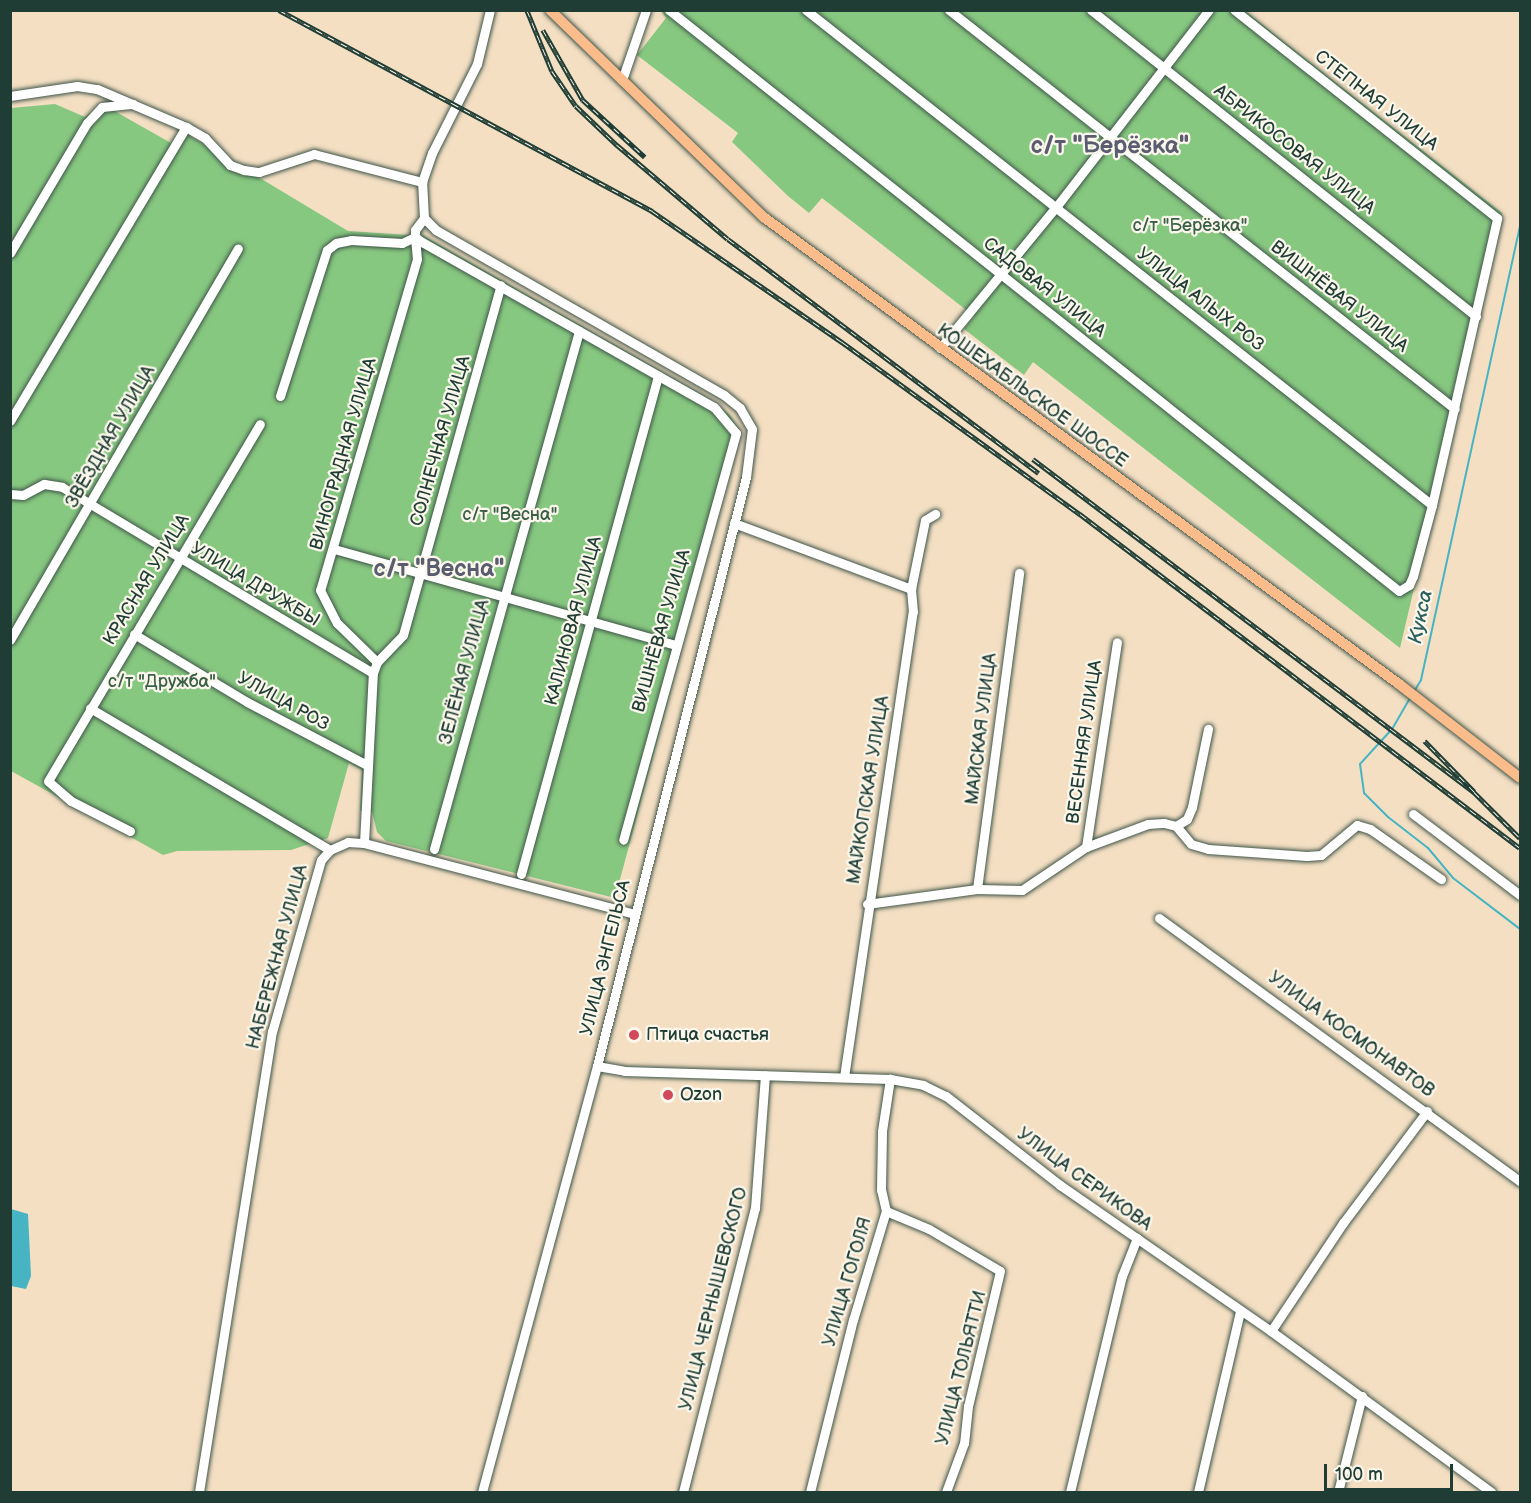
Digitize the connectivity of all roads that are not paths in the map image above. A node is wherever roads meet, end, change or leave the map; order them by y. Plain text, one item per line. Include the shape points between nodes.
1 (490, 10) edge
2 (550, 10) edge
3 (646, 10) edge
4 (669, 10) edge
5 (806, 10) edge
6 (949, 10) edge
7 (1091, 10) edge
8 (1209, 10) edge
9 (1234, 10) edge
10 (1165, 69) junction
11 (622, 80) junction
12 (10, 96) edge
13 (133, 104) junction
14 (186, 127) junction
15 (1110, 138) junction
16 (422, 182) junction
17 (1056, 207) junction
18 (424, 218) junction
19 (415, 237) junction
20 (238, 249) dead end
21 (10, 253) edge
22 (1002, 275) junction
23 (501, 285) junction
24 (1476, 316) junction
25 (579, 331) junction
26 (940, 348) junction
27 (658, 376) junction
28 (280, 396) dead end
29 (1455, 409) junction
30 (10, 421) edge
31 (260, 424) dead end
32 (10, 494) edge
33 (1432, 505) junction
34 (90, 506) junction
35 (935, 514) dead end
36 (734, 523) junction
37 (334, 549) junction
38 (180, 558) junction
39 (1019, 573) dead end
40 (420, 574) junction
41 (911, 589) junction
42 (503, 596) junction
43 (591, 621) junction
44 (134, 634) junction
45 (10, 640) edge
46 (1117, 642) dead end
47 (676, 645) junction
48 (377, 662) junction
49 (373, 673) junction
50 (90, 708) junction
51 (1208, 729) dead end
52 (367, 765) junction
53 (1521, 778) edge
54 (1413, 814) dead end
55 (1176, 826) junction
56 (130, 831) dead end
57 (622, 840) dead end
58 (364, 843) junction
59 (1086, 847) junction
60 (434, 849) dead end
61 (330, 850) junction
62 (521, 874) dead end
63 (1441, 879) dead end
64 (977, 889) junction
65 (1521, 895) edge
66 (867, 904) junction
67 (634, 914) junction
68 (1160, 918) dead end
69 (597, 1066) junction
70 (765, 1075) junction
71 (844, 1077) junction
72 (890, 1079) junction
73 (1427, 1111) junction
74 (1521, 1182) edge
75 (886, 1211) junction
76 (1137, 1238) junction
77 (1240, 1311) junction
78 (1271, 1331) junction
79 (1362, 1396) junction
80 (199, 1492) edge
81 (482, 1492) edge
82 (683, 1492) edge
83 (810, 1492) edge
84 (946, 1492) edge
85 (1070, 1492) edge
86 (1198, 1492) edge
87 (1338, 1492) edge
88 (1491, 1492) edge

1 - 16 street via 477,64 432,153
2 - 11 main road, КОШЕХАБЛЬСКОЕ ШОССЕ
3 - 11 street
4 - 22 street, САДОВАЯ УЛИЦА
5 - 17 street, УЛИЦА АЛЫХ РОЗ
6 - 15 street, ВИШНЁВАЯ УЛИЦА
7 - 10 street, АБРИКОСОВАЯ УЛИЦА
8 - 10 street
9 - 24 street, СТЕПНАЯ УЛИЦА via 1497,218
10 - 15 street
10 - 24 street, АБРИКОСОВАЯ УЛИЦА
11 - 26 main road, КОШЕХАБЛЬСКОЕ ШОССЕ via 765,218
12 - 13 street via 77,86 97,89
13 - 14 street
13 - 21 street via 102,107 87,123
14 - 16 street via 205,138 230,165 244,170 259,172 314,154
14 - 30 street
15 - 17 street
15 - 29 street, ВИШНЁВАЯ УЛИЦА
16 - 18 street
17 - 22 street
17 - 33 street, УЛИЦА АЛЫХ РОЗ
18 - 19 street
18 - 36 street, УЛИЦА ЭНГЕЛЬСА via 436,230 724,395 740,408 752,429 751,455
19 - 23 street
19 - 28 street via 402,243 351,240 327,250
19 - 37 street, ВИНОГРАДНАЯ УЛИЦА via 417,259
20 - 34 street, ЗВЁЗДНАЯ УЛИЦА
22 - 26 street
22 - 33 street, САДОВАЯ УЛИЦА via 1399,591 1413,576
23 - 25 street
23 - 40 street, СОЛНЕЧНАЯ УЛИЦА
24 - 29 street
25 - 27 street
25 - 42 street, ЗЕЛЁНАЯ УЛИЦА
26 - 53 main road, КОШЕХАБЛЬСКОЕ ШОССЕ
27 - 43 street, КАЛИНОВАЯ УЛИЦА
27 - 47 street, ВИШНЁВАЯ УЛИЦА via 714,407 736,433
29 - 33 street
31 - 38 street, КРАСНАЯ УЛИЦА
32 - 34 street, УЛИЦА ДРУЖБЫ via 22,495 52,484
34 - 38 street, УЛИЦА ДРУЖБЫ
34 - 45 street, ЗВЁЗДНАЯ УЛИЦА
35 - 41 street, МАЙКОПСКАЯ УЛИЦА via 925,520
36 - 41 street
36 - 67 street, УЛИЦА ЭНГЕЛЬСА
37 - 40 street
37 - 48 street, ВИНОГРАДНАЯ УЛИЦА via 320,590 349,636
38 - 44 street, КРАСНАЯ УЛИЦА
38 - 49 street, УЛИЦА ДРУЖБЫ
39 - 64 street, МАЙСКАЯ УЛИЦА
40 - 42 street
40 - 48 street, СОЛНЕЧНАЯ УЛИЦА via 403,635
41 - 66 street, МАЙКОПСКАЯ УЛИЦА via 913,612
42 - 43 street
42 - 60 street, ЗЕЛЁНАЯ УЛИЦА
43 - 47 street
43 - 62 street, КАЛИНОВАЯ УЛИЦА
44 - 50 street, КРАСНАЯ УЛИЦА
44 - 52 street, УЛИЦА РОЗ
46 - 59 street, ВЕСЕННЯЯ УЛИЦА
47 - 57 street, ВИШНЁВАЯ УЛИЦА
48 - 49 street, СОЛНЕЧНАЯ УЛИЦА
49 - 52 street, СОЛНЕЧНАЯ УЛИЦА
50 - 56 street, КРАСНАЯ УЛИЦА via 48,781 71,801
50 - 61 street
51 - 55 street via 1192,807 1186,819
52 - 58 street, СОЛНЕЧНАЯ УЛИЦА
54 - 65 street
55 - 59 street via 1148,824
55 - 63 street via 1191,844 1208,849 1307,856 1321,855 1357,825 1371,829
58 - 61 street, НАБЕРЕЖНАЯ УЛИЦА via 348,842
58 - 67 street, НАБЕРЕЖНАЯ УЛИЦА
59 - 64 street via 1022,890
61 - 80 street, НАБЕРЕЖНАЯ УЛИЦА via 321,860 272,1032
64 - 66 street
66 - 71 street, МАЙКОПСКАЯ УЛИЦА
67 - 69 street, УЛИЦА ЭНГЕЛЬСА
68 - 73 street, УЛИЦА КОСМОНАВТОВ
69 - 70 street, УЛИЦА СЕРИКОВА via 624,1071
69 - 81 street, УЛИЦА ЭНГЕЛЬСА
70 - 71 street, УЛИЦА СЕРИКОВА
70 - 82 street, УЛИЦА ЧЕРНЫШЕВСКОГО via 755,1209
71 - 72 street, УЛИЦА СЕРИКОВА
72 - 75 street, УЛИЦА ГОГОЛЯ via 882,1131 881,1190
72 - 76 street, УЛИЦА СЕРИКОВА via 923,1085 946,1096
73 - 74 street, УЛИЦА КОСМОНАВТОВ
73 - 78 street via 1343,1223
75 - 83 street, УЛИЦА ГОГОЛЯ via 856,1309
75 - 84 street, УЛИЦА ТОЛЬЯТТИ via 929,1229 1000,1271 968,1407 964,1443
76 - 77 street, УЛИЦА СЕРИКОВА
76 - 85 street via 1122,1276
77 - 78 street, УЛИЦА СЕРИКОВА
77 - 86 street
78 - 79 street, УЛИЦА СЕРИКОВА
79 - 87 street
79 - 88 street, УЛИЦА СЕРИКОВА

